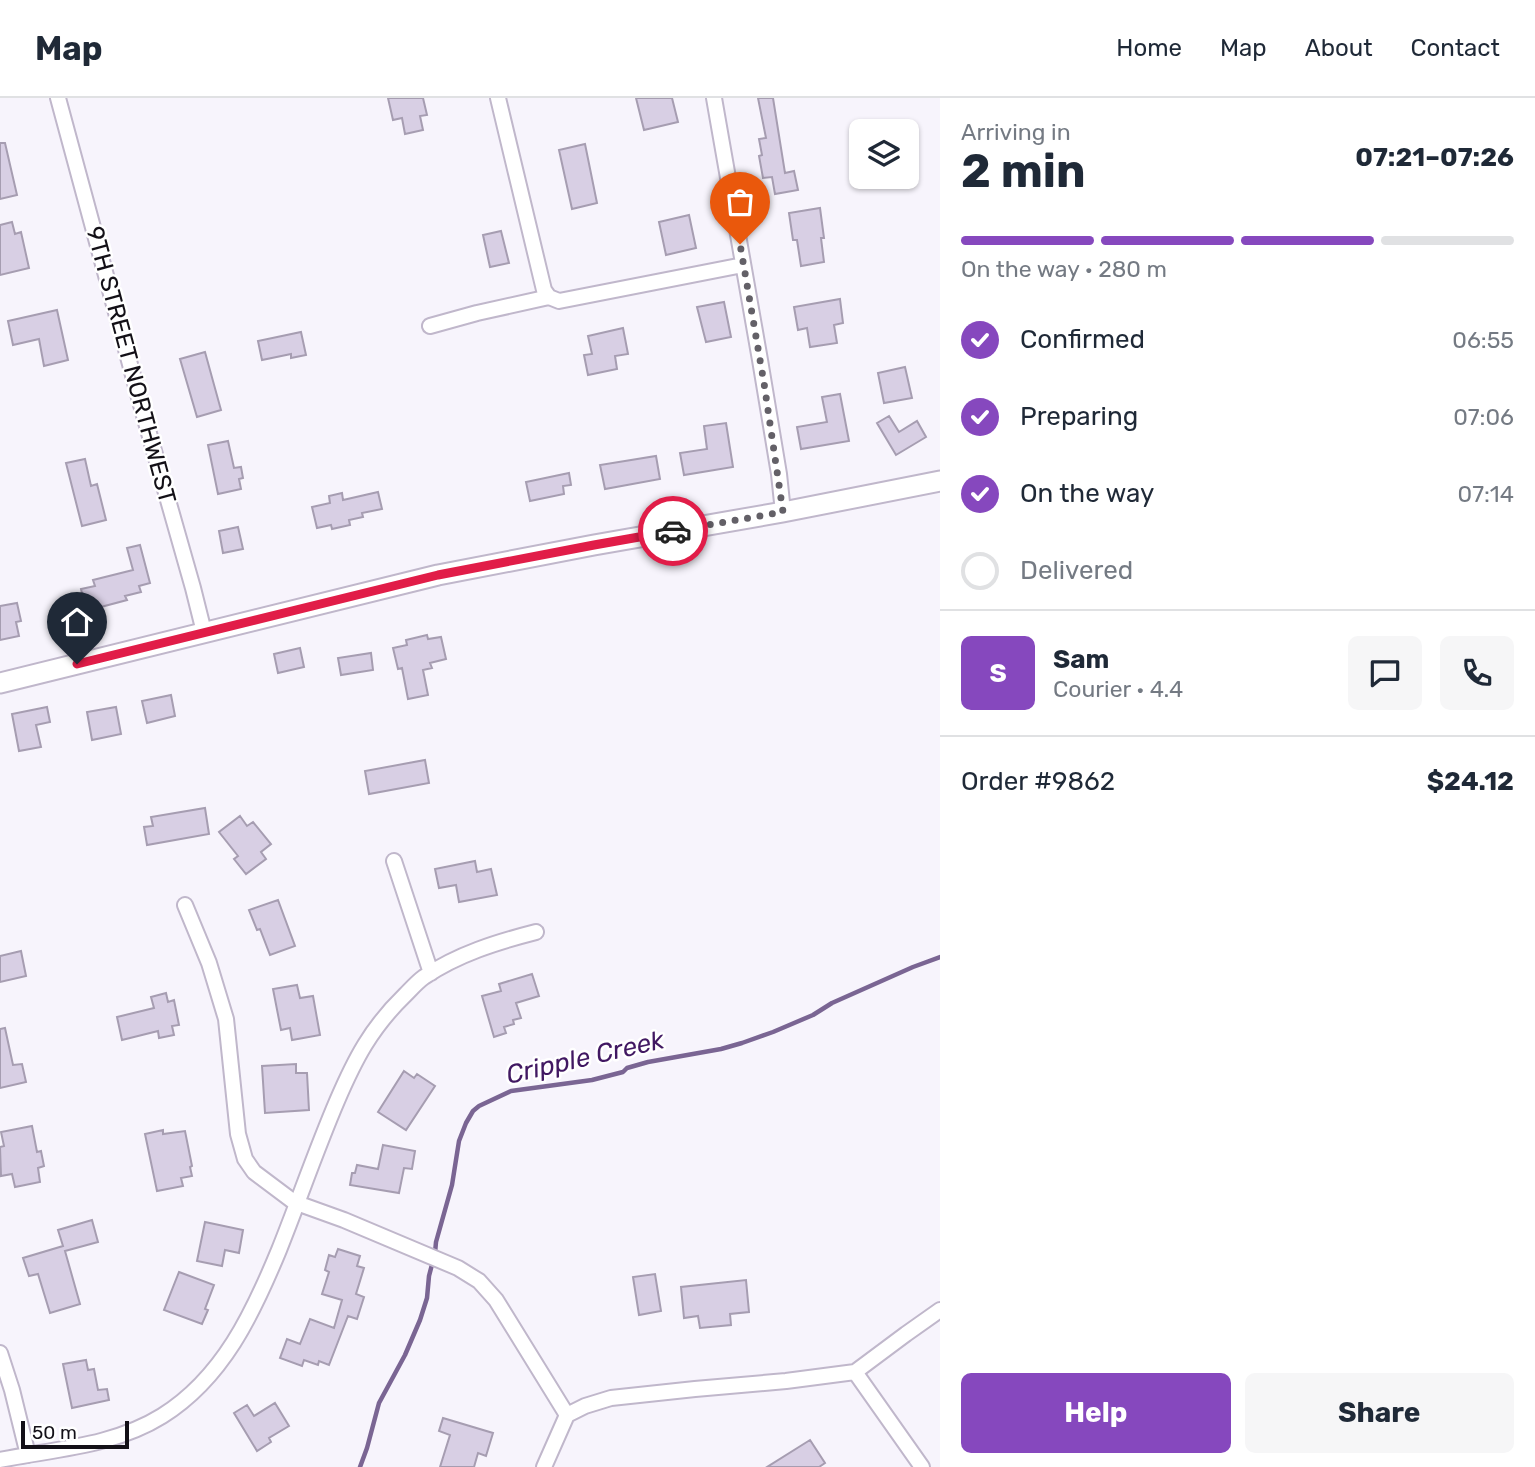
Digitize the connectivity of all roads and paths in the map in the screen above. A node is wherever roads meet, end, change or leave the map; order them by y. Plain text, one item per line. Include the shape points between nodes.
1 (58, 98) edge
2 (498, 98) edge
3 (713, 98) edge
4 (743, 265) junction
5 (549, 298) junction
6 (430, 326) dead end
7 (940, 481) edge
8 (783, 512) junction
9 (204, 632) junction
10 (0, 683) edge
11 (394, 861) dead end
12 (185, 905) dead end
13 (537, 932) dead end
14 (431, 973) junction
15 (298, 1204) junction
16 (940, 1310) edge
17 (0, 1353) edge
18 (855, 1373) junction
19 (567, 1415) junction
20 (28, 1455) junction
21 (0, 1461) edge
22 (544, 1467) edge
23 (922, 1467) edge

1 - 9 street, 9TH STREET NORTHWEST
2 - 5 street
3 - 4 street
4 - 5 street via 559,301
4 - 8 street
5 - 6 street
7 - 8 main road
8 - 9 main road via 438,575
9 - 10 main road
11 - 14 street
12 - 15 street via 226,1019 241,1149 254,1172
13 - 14 street via 477,950
14 - 15 street via 389,1011 356,1058
15 - 19 street via 458,1268 479,1281 496,1300
15 - 20 street via 248,1319 200,1387 161,1417 135,1430
16 - 18 street
17 - 20 street
18 - 19 street via 611,1398
18 - 23 street
19 - 22 street
20 - 21 street

